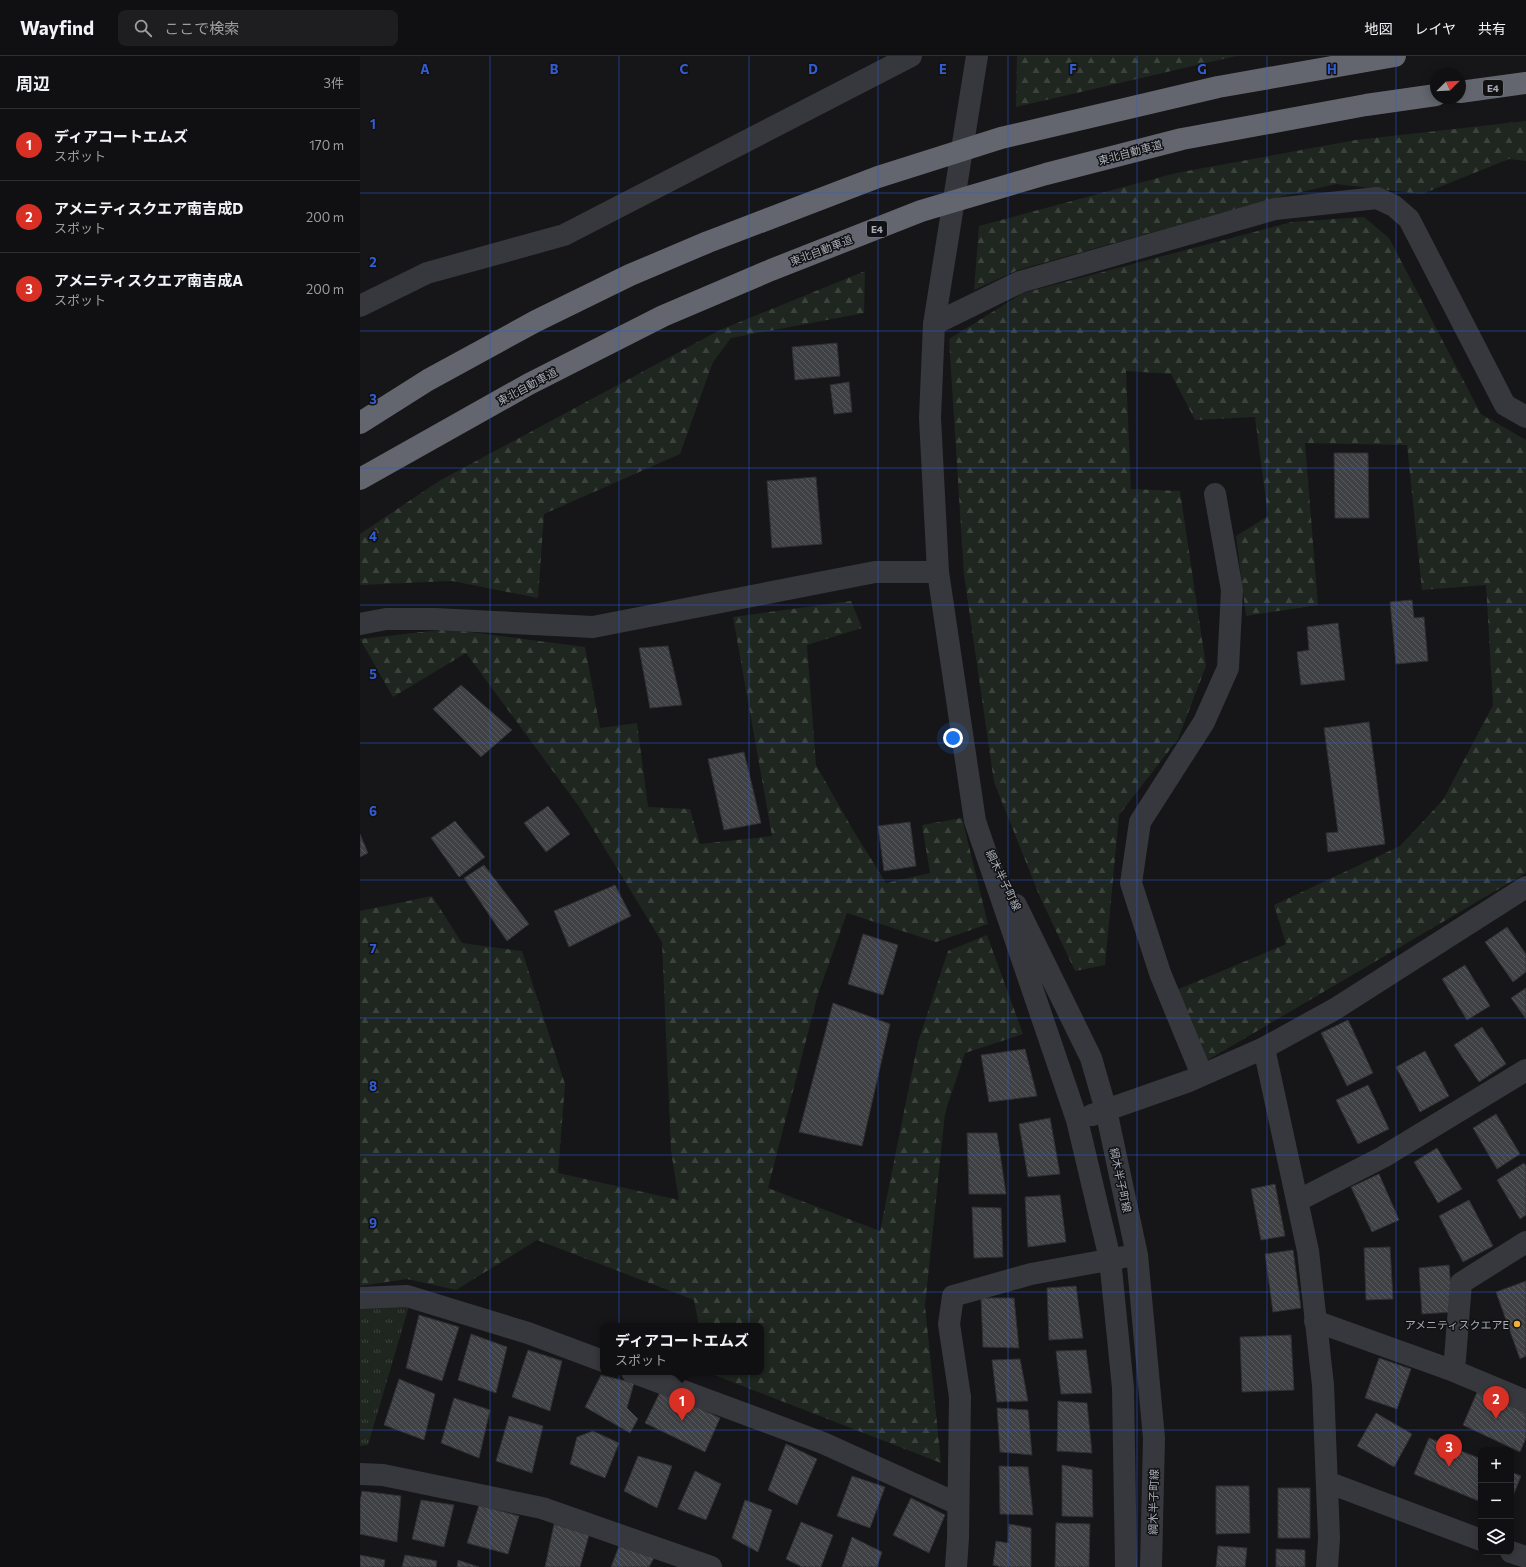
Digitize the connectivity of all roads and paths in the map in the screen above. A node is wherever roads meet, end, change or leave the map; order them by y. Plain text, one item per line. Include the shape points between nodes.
1 (911, 56) edge
2 (1395, 56) edge
3 (976, 59) edge
4 (1526, 83) edge
5 (1466, 91) edge
6 (1430, 97) edge
7 (360, 306) edge
8 (934, 324) junction
9 (1526, 418) edge
10 (360, 422) edge
11 (360, 479) edge
12 (1215, 494) dead end
13 (938, 572) junction
14 (360, 624) edge
15 (975, 821) junction
16 (1526, 887) edge
17 (1264, 1048) junction
18 (1526, 1070) edge
19 (1202, 1075) junction
20 (1106, 1110) junction
21 (1077, 1120) junction
22 (1297, 1201) junction
23 (1526, 1242) edge
24 (1137, 1255) junction
25 (1110, 1259) junction
26 (360, 1298) edge
27 (1315, 1321) junction
28 (600, 1360) edge
29 (1454, 1371) junction
30 (640, 1375) edge
31 (1526, 1401) edge
32 (360, 1474) edge
33 (1327, 1482) junction
34 (958, 1504) junction
35 (1478, 1539) edge
36 (1514, 1553) edge
37 (1526, 1557) edge
38 (711, 1567) edge
39 (956, 1567) edge
40 (1126, 1567) edge
41 (1152, 1567) edge
42 (1327, 1567) edge

1 - 7 street via 564,236 427,273
2 - 10 highway via 1211,88 1001,138 878,178 708,242 630,275 536,321 428,380
3 - 8 street
4 - 5 highway, E4
6 - 11 highway, 東北自動車道 / E4 via 1366,105 1182,139 1046,174 922,211 771,270 663,316 529,384
8 - 9 street via 1020,282 1275,210 1377,198 1394,206 1409,219 1505,405
8 - 13 street via 930,418
12 - 19 street via 1232,590 1228,668 1204,722 1140,822 1131,883 1160,973
13 - 14 street via 875,572 593,627 435,619 386,619
13 - 15 street
15 - 20 street, 綱木半子町線 via 1091,1058
15 - 21 street
16 - 17 street via 1335,1009
17 - 19 street
17 - 22 street
18 - 22 street via 1383,1157
19 - 20 street
20 - 21 street
20 - 24 street, 綱木半子町線
21 - 25 street
22 - 27 street via 1308,1251
23 - 29 street via 1461,1283
24 - 25 street
24 - 41 street, 綱木半子町線 via 1154,1438
25 - 34 street via 1031,1274 953,1296 949,1324 960,1397
25 - 40 street via 1123,1388
26 - 28 street via 407,1296 528,1333
27 - 29 street
27 - 33 street via 1323,1385
29 - 31 street
30 - 34 street via 823,1443
32 - 38 street via 383,1475 542,1508
33 - 35 street
33 - 42 street
34 - 39 street
36 - 37 street

